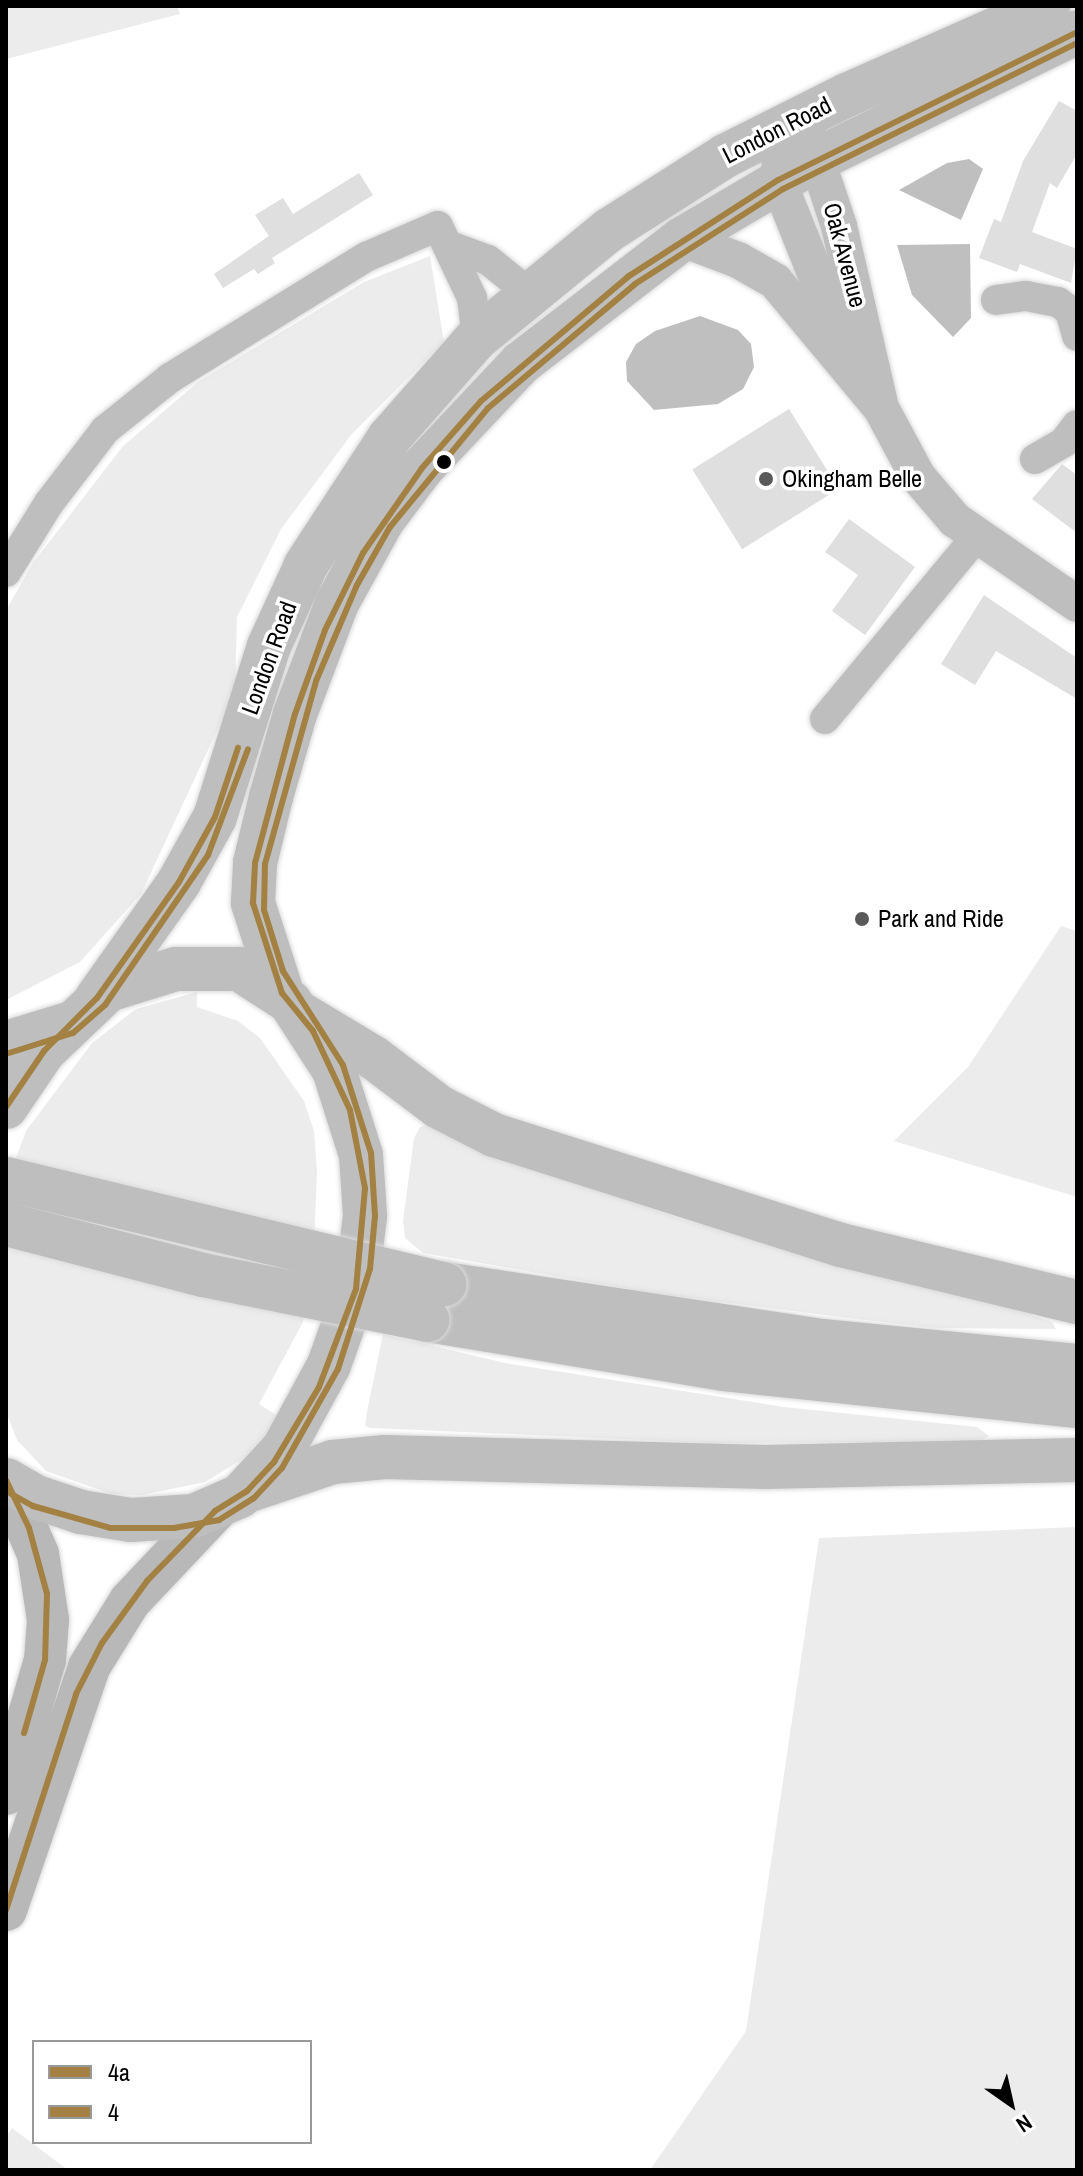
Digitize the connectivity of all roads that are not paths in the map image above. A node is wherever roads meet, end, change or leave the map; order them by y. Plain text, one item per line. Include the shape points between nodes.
1 (1048, 6) edge
2 (1077, 32) edge
3 (801, 116) junction
4 (818, 159) junction
5 (778, 180) junction
6 (682, 239) junction
7 (450, 246) junction
8 (528, 292) junction
9 (996, 300) dead end
10 (561, 329) junction
11 (1077, 336) edge
12 (477, 338) junction
13 (837, 351) junction
14 (881, 408) junction
15 (1077, 425) edge
16 (1035, 459) dead end
17 (976, 537) junction
18 (6, 572) edge
19 (1077, 604) edge
20 (825, 719) dead end
21 (291, 1004) junction
22 (82, 1011) junction
23 (6, 1043) edge
24 (6, 1107) edge
25 (6, 1179) edge
26 (6, 1224) edge
27 (436, 1302) junction
28 (1077, 1302) edge
29 (1077, 1366) edge
30 (1077, 1406) edge
31 (1077, 1460) edge
32 (6, 1480) edge
33 (231, 1501) junction
34 (6, 1794) edge
35 (6, 1910) edge

1 - 3 main road, London Road
2 - 4 main road, London Road
3 - 4 street, Oak Avenue
3 - 5 street via 781,151
3 - 8 main road, London Road via 641,208
4 - 5 main road, London Road
4 - 14 street, Oak Avenue
5 - 6 main road, London Road
5 - 13 street, Oak Avenue via 830,311
6 - 10 main road, London Road
6 - 13 street, Oak Avenue via 775,281
7 - 8 street via 488,260
7 - 12 street via 472,298
7 - 18 street via 438,226 366,257 170,378 105,430 49,503
8 - 10 main road
8 - 12 main road, London Road
9 - 11 street via 1026,296 1058,302 1070,311
10 - 21 main road, London Road via 481,401 422,468 363,553 325,630 295,714 255,863 256,922
12 - 22 main road, London Road via 389,438 318,543 269,646 215,817 179,882
13 - 14 street, Oak Avenue
14 - 17 street, Oak Avenue via 918,477
15 - 16 street via 1064,442
17 - 19 street, Oak Avenue
17 - 20 street
21 - 22 main road via 253,974 208,965 153,973
21 - 28 main road via 439,1107 494,1135 841,1245
21 - 33 main road, London Road via 338,1078 358,1144 365,1188 360,1267 319,1387 274,1462
22 - 23 main road
22 - 24 main road, London Road
25 - 27 main road, bridge
26 - 27 main road, bridge via 203,1275
27 - 29 main road
27 - 30 main road via 724,1369
31 - 33 main road via 766,1467 385,1457 333,1462
32 - 33 main road via 36,1497 113,1518 173,1518
32 - 34 main road via 38,1554 48,1620 45,1660
33 - 35 main road via 130,1601 89,1667

